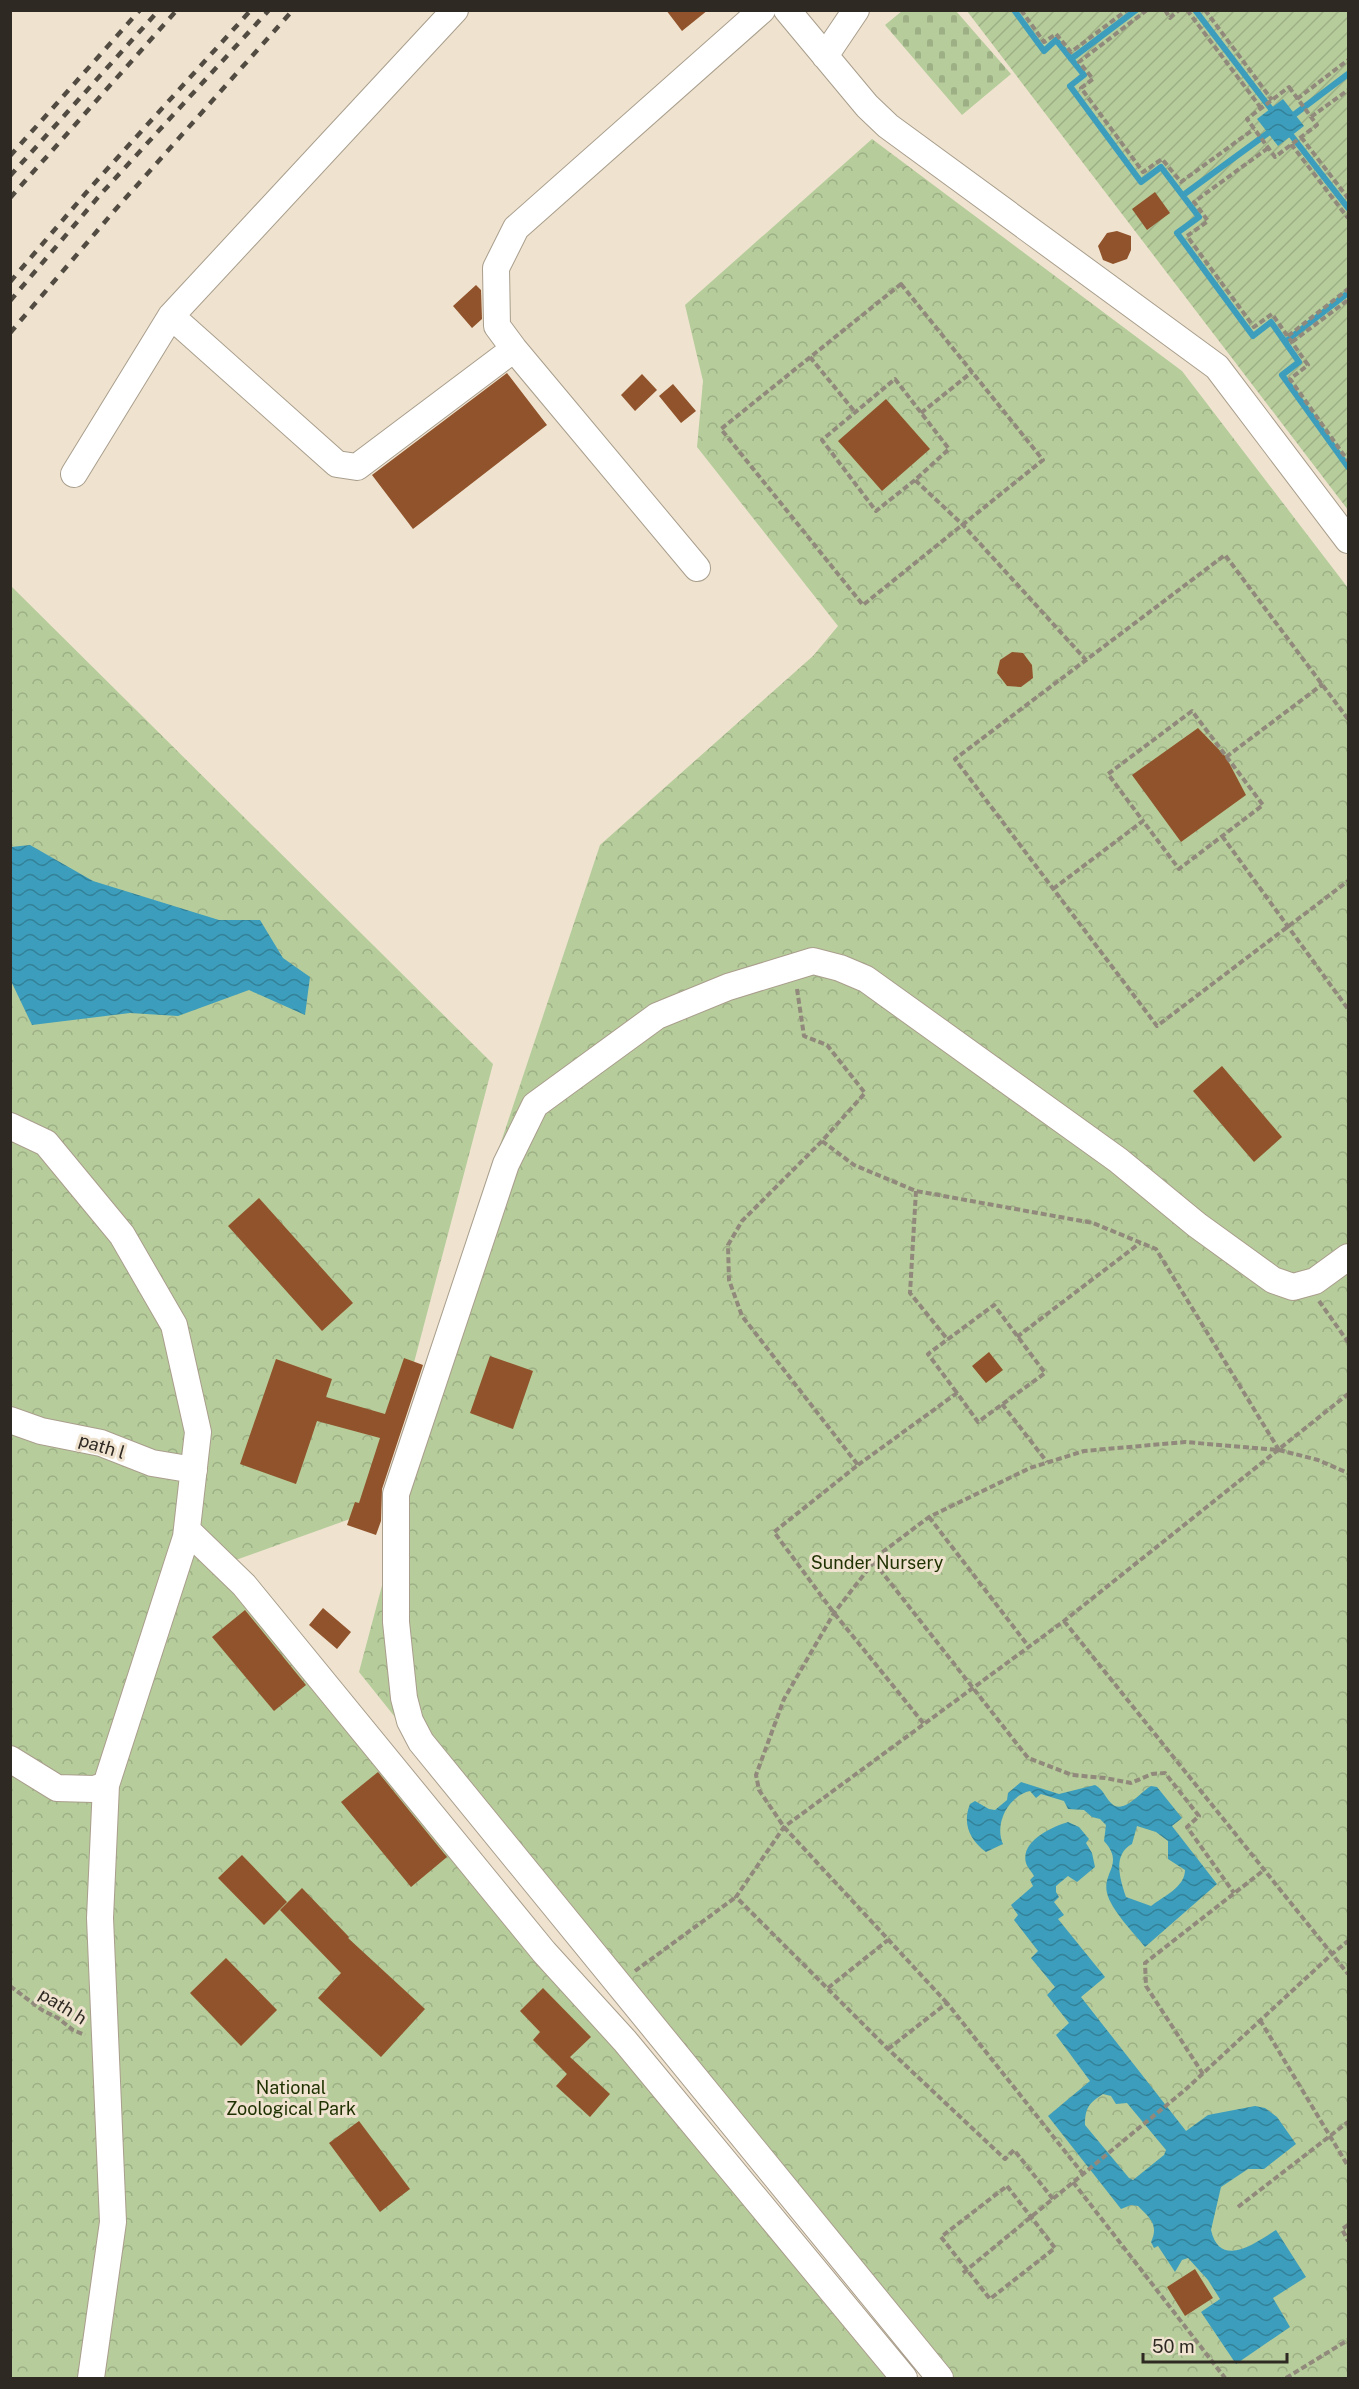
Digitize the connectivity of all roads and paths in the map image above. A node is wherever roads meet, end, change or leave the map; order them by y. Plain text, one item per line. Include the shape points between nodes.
1 (455, 10) edge
2 (762, 10) edge
3 (787, 10) edge
4 (856, 10) edge
5 (1021, 10) edge
6 (1127, 10) edge
7 (1147, 10) edge
8 (1165, 10) edge
9 (1179, 10) edge
10 (1187, 10) edge
11 (1205, 10) edge
12 (825, 56) junction
13 (1348, 60) edge
14 (1348, 90) edge
15 (1297, 99) junction
16 (1272, 100) junction
17 (1261, 108) junction
18 (1311, 117) junction
19 (1254, 129) junction
20 (1301, 137) junction
21 (1291, 144) junction
22 (1268, 147) junction
23 (1348, 198) edge
24 (1348, 218) edge
25 (1348, 289) edge
26 (1348, 300) edge
27 (171, 315) junction
28 (1288, 336) junction
29 (1292, 342) junction
30 (514, 349) junction
31 (810, 357) junction
32 (972, 372) junction
33 (855, 412) junction
34 (921, 413) junction
35 (1348, 461) edge
36 (74, 474) dead end
37 (915, 480) junction
38 (963, 525) junction
39 (1348, 540) edge
40 (697, 567) dead end
41 (1086, 660) junction
42 (1323, 684) junction
43 (1348, 718) edge
44 (1226, 757) junction
45 (1143, 821) junction
46 (1222, 836) junction
47 (1348, 881) edge
48 (1053, 889) junction
49 (1289, 927) junction
50 (794, 967) junction
51 (1348, 1010) edge
52 (10, 1126) edge
53 (822, 1141) junction
54 (916, 1191) junction
55 (1140, 1243) junction
56 (1348, 1257) edge
57 (1306, 1284) junction
58 (1017, 1337) junction
59 (948, 1340) junction
60 (1348, 1342) edge
61 (957, 1393) junction
62 (1348, 1394) edge
63 (1002, 1404) junction
64 (10, 1420) edge
65 (1279, 1450) junction
66 (1047, 1462) junction
67 (858, 1465) junction
68 (194, 1470) junction
69 (1348, 1473) edge
70 (929, 1517) junction
71 (187, 1530) junction
72 (874, 1562) junction
73 (834, 1613) junction
74 (1064, 1621) junction
75 (1029, 1647) junction
76 (972, 1688) junction
77 (924, 1724) junction
78 (10, 1759) edge
79 (106, 1785) junction
80 (784, 1827) junction
81 (1264, 1870) junction
82 (1234, 1893) junction
83 (736, 1897) junction
84 (888, 1940) junction
85 (1348, 1941) edge
86 (1332, 1954) junction
87 (1348, 1974) edge
88 (619, 1984) junction
89 (10, 1986) edge
90 (828, 1988) junction
91 (947, 2003) junction
92 (1260, 2020) junction
93 (105, 2042) junction
94 (888, 2049) junction
95 (1203, 2074) junction
96 (1348, 2122) edge
97 (1330, 2136) junction
98 (1348, 2166) edge
99 (1083, 2174) junction
100 (1073, 2182) junction
101 (1053, 2199) junction
102 (1238, 2208) dead end
103 (1031, 2217) junction
104 (1348, 2225) edge
105 (1348, 2241) edge
106 (965, 2272) junction
107 (1348, 2340) edge
108 (92, 2379) edge
109 (904, 2379) edge
110 (940, 2379) edge
111 (1225, 2379) edge
112 (1286, 2379) edge

1 - 27 street
2 - 30 street via 516,228 496,268 497,327
3 - 12 street
4 - 12 street
5 - 6 path via 1044,42 1056,34 1071,52
7 - 19 path via 1079,62 1093,80 1081,88 1143,172 1162,159 1181,182
8 - 9 path via 1170,18
10 - 17 path
11 - 16 path
12 - 39 street via 888,126 1217,367
13 - 15 path
14 - 18 path
15 - 16 path via 1289,87
15 - 18 path
16 - 17 path
17 - 19 path via 1247,119
18 - 20 path via 1317,125
19 - 22 path
20 - 21 path
20 - 23 path
21 - 22 path via 1275,157
21 - 24 path
22 - 28 path via 1194,202 1208,221 1186,236 1254,327 1272,314
25 - 28 path
26 - 29 path
27 - 30 street via 337,464 345,466 357,467
27 - 36 street
28 - 29 path
29 - 35 path via 1308,365 1290,379
30 - 40 street
31 - 32 path via 901,284
31 - 33 path
31 - 38 path via 721,429 863,605
32 - 34 path
32 - 38 path via 1043,460
33 - 34 path via 895,379
33 - 37 path via 822,440 876,511
34 - 37 path via 949,449
37 - 38 path
38 - 41 path
41 - 42 path via 1225,555
41 - 48 path via 955,759
42 - 43 path
42 - 44 path
44 - 45 path via 1191,711 1108,774
44 - 46 path via 1263,805
45 - 46 path via 1179,869
45 - 48 path
46 - 49 path
47 - 49 path
48 - 49 path via 1157,1026
49 - 51 path
50 - 53 path via 804,1036 827,1045 865,1093
50 - 57 street via 813,961 866,979 1118,1160 1197,1225 1273,1280 1293,1287
50 - 88 street via 728,987 657,1016 535,1105 506,1164 396,1494 396,1622 410,1721 421,1742
52 - 68 street via 46,1143 115,1226 174,1325 198,1432
53 - 54 path via 854,1164
53 - 67 path via 742,1221 728,1245 729,1280 742,1316
54 - 55 path via 1093,1223
54 - 59 path via 910,1293
55 - 58 path
55 - 65 path via 1156,1249
56 - 57 street
57 - 60 path
58 - 59 path via 994,1305
58 - 63 path via 1045,1373
59 - 61 path via 928,1354
61 - 63 path via 978,1422
61 - 67 path
62 - 65 path
63 - 66 path
64 - 68 street, path l via 41,1431 101,1443 152,1463
65 - 66 path via 1185,1442 1084,1451
65 - 69 path
65 - 74 path
66 - 70 path
67 - 73 path via 774,1532
68 - 71 street
70 - 72 path
70 - 75 path
71 - 79 street
71 - 109 street via 244,1585 544,1952 626,2041
72 - 73 path
72 - 76 path
73 - 77 path
73 - 80 path via 784,1700 756,1775 759,1790
74 - 75 path
74 - 81 path
75 - 76 path
76 - 77 path
76 - 82 path via 1028,1758 1072,1775 1131,1783 1165,1773 1198,1816 1187,1827
77 - 80 path
78 - 79 street via 57,1788 94,1789
79 - 93 street via 100,1918
80 - 83 path
80 - 84 path
81 - 82 path
81 - 86 path
82 - 95 path via 1145,1963 1146,1986
83 - 88 path
83 - 90 path
84 - 90 path
84 - 91 path
85 - 86 path
86 - 87 path
86 - 92 path
88 - 110 street
89 - 93 path, path h via 73,2030
90 - 94 path
91 - 94 path
91 - 99 path
92 - 95 path
92 - 97 path
93 - 108 street via 113,2222
94 - 101 path via 1005,2159 1014,2150
95 - 99 path
96 - 97 path
97 - 98 path
97 - 102 path
99 - 100 path
100 - 101 path
100 - 111 path
101 - 103 path
103 - 106 path
103 - 106 path via 1055,2248 990,2299
103 - 106 path via 1007,2186 941,2237
104 - 105 path via 1342,2229
107 - 112 path

